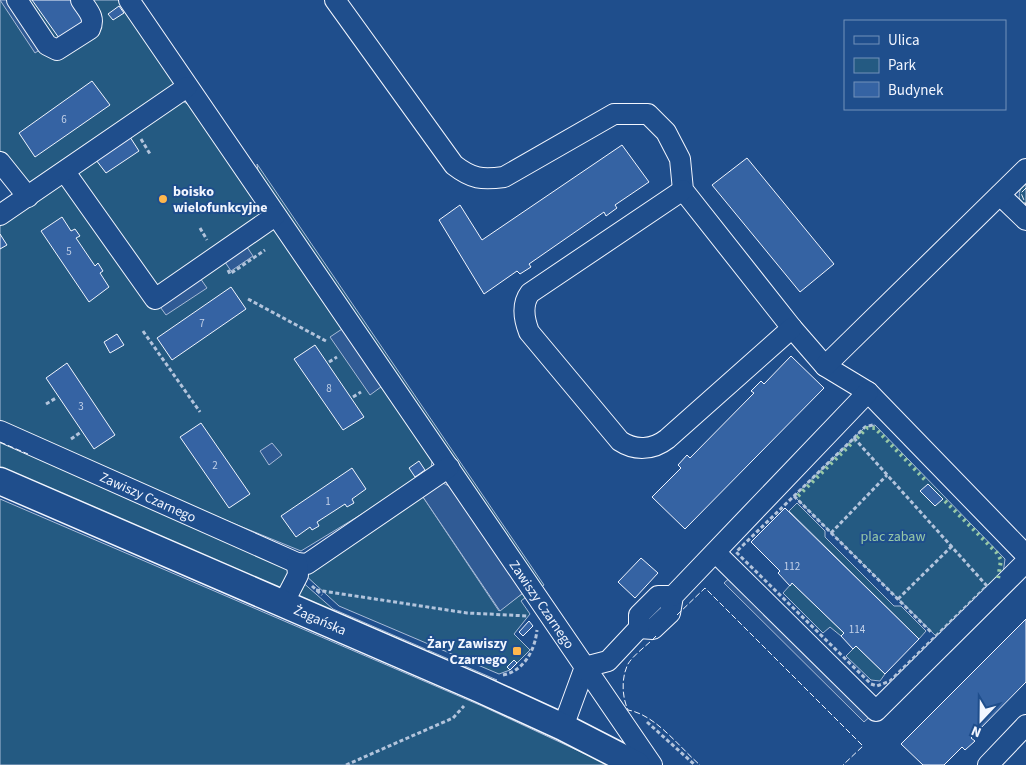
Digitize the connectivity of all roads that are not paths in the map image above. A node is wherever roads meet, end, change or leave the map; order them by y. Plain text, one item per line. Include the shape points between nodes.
1 (16, 0) edge
2 (81, 0) edge
3 (129, 0) edge
4 (335, 0) edge
5 (187, 87) junction
6 (0, 162) edge
7 (1026, 169) edge
8 (65, 172) junction
9 (683, 190) junction
10 (1000, 195) junction
11 (28, 197) junction
12 (0, 216) edge
13 (275, 216) junction
14 (1026, 220) edge
15 (792, 328) junction
16 (824, 366) junction
17 (868, 392) junction
18 (0, 431) edge
19 (449, 467) junction
20 (0, 481) edge
21 (716, 553) junction
22 (1026, 555) edge
23 (1026, 562) edge
24 (298, 569) junction
25 (283, 604) junction
26 (585, 667) junction
27 (1026, 725) edge
28 (563, 727) junction
29 (638, 765) edge
30 (652, 765) edge
31 (988, 765) edge

1 - 2 street via 47,44 57,50 92,26 92,16
3 - 5 street, Zawiszy Czarnego
4 - 9 street via 454,165 467,175 486,179 504,177 614,114 648,114 666,132 680,159
5 - 8 street
5 - 13 street, Zawiszy Czarnego
6 - 11 street
7 - 10 street
8 - 11 street
8 - 13 street via 155,299
9 - 15 street
9 - 15 street via 530,294 524,307 529,332 620,441 631,447 644,448 667,439
10 - 14 street
10 - 16 street
11 - 12 street
13 - 19 street, Zawiszy Czarnego
15 - 16 street
16 - 17 street
17 - 21 street
17 - 22 street
18 - 24 street, Zawiszy Czarnego
19 - 24 street
19 - 26 street, Zawiszy Czarnego
20 - 25 main road, Żagańska
21 - 23 street via 876,710
21 - 26 street via 673,596 670,613 653,629 639,628 608,661
24 - 25 street
25 - 28 main road, Żagańska via 487,682
26 - 28 street
26 - 30 street, Zawiszy Czarnego
27 - 31 street
28 - 29 main road, Żagańska

